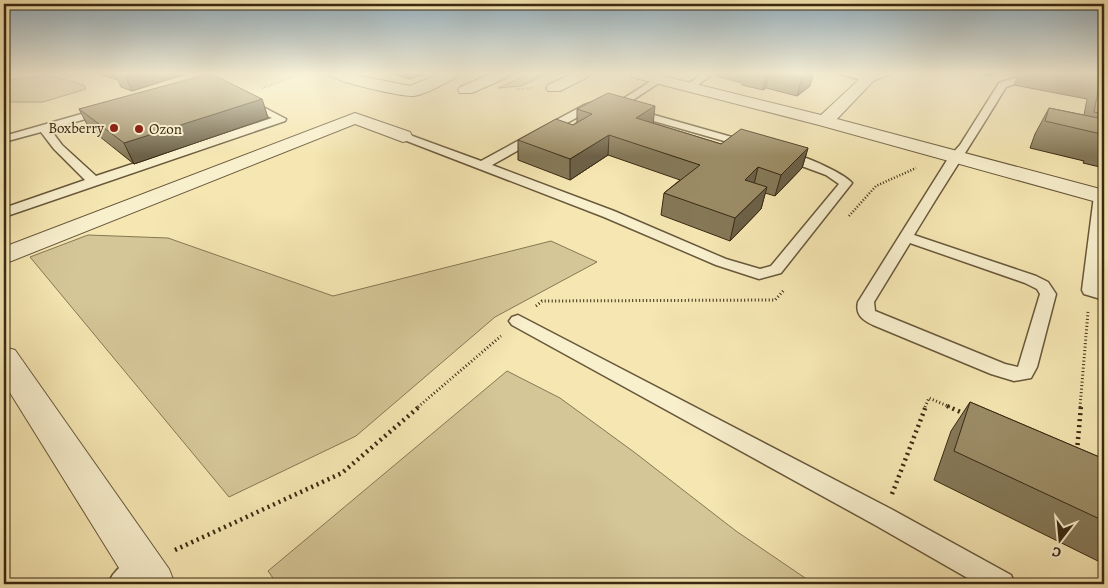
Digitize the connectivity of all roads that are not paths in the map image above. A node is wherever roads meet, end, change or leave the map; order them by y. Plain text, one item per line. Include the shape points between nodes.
1 (247, 101) edge
2 (622, 101) edge
3 (750, 101) edge
4 (845, 101) edge
5 (992, 101) edge
6 (614, 106) junction
7 (117, 107) edge
8 (825, 121) junction
9 (43, 127) junction
10 (403, 136) joint
11 (4, 138) edge
12 (955, 157) junction
13 (482, 165) junction
14 (94, 181) junction
15 (1103, 196) edge
16 (4, 213) edge
17 (906, 237) junction
18 (4, 256) edge
19 (1097, 292) edge
20 (518, 321) dead end
21 (4, 358) edge
22 (140, 578) edge
23 (1002, 584) edge

1 - 14 lane via 281,119
2 - 6 lane
3 - 8 street
4 - 8 street
5 - 12 lane via 966,147
6 - 13 lane via 599,104 588,107
6 - 13 lane via 770,151 830,172 846,183 776,270 759,274 721,262
7 - 9 lane
8 - 12 street
9 - 11 lane
9 - 14 lane via 58,147
10 - 13 lane
10 - 18 street via 355,118
12 - 15 street
12 - 17 lane
14 - 16 lane
15 - 19 lane
17 - 17 lane via 866,302 868,315 998,370 1024,374 1048,294 1046,289 1027,278
20 - 23 lane
21 - 22 street

